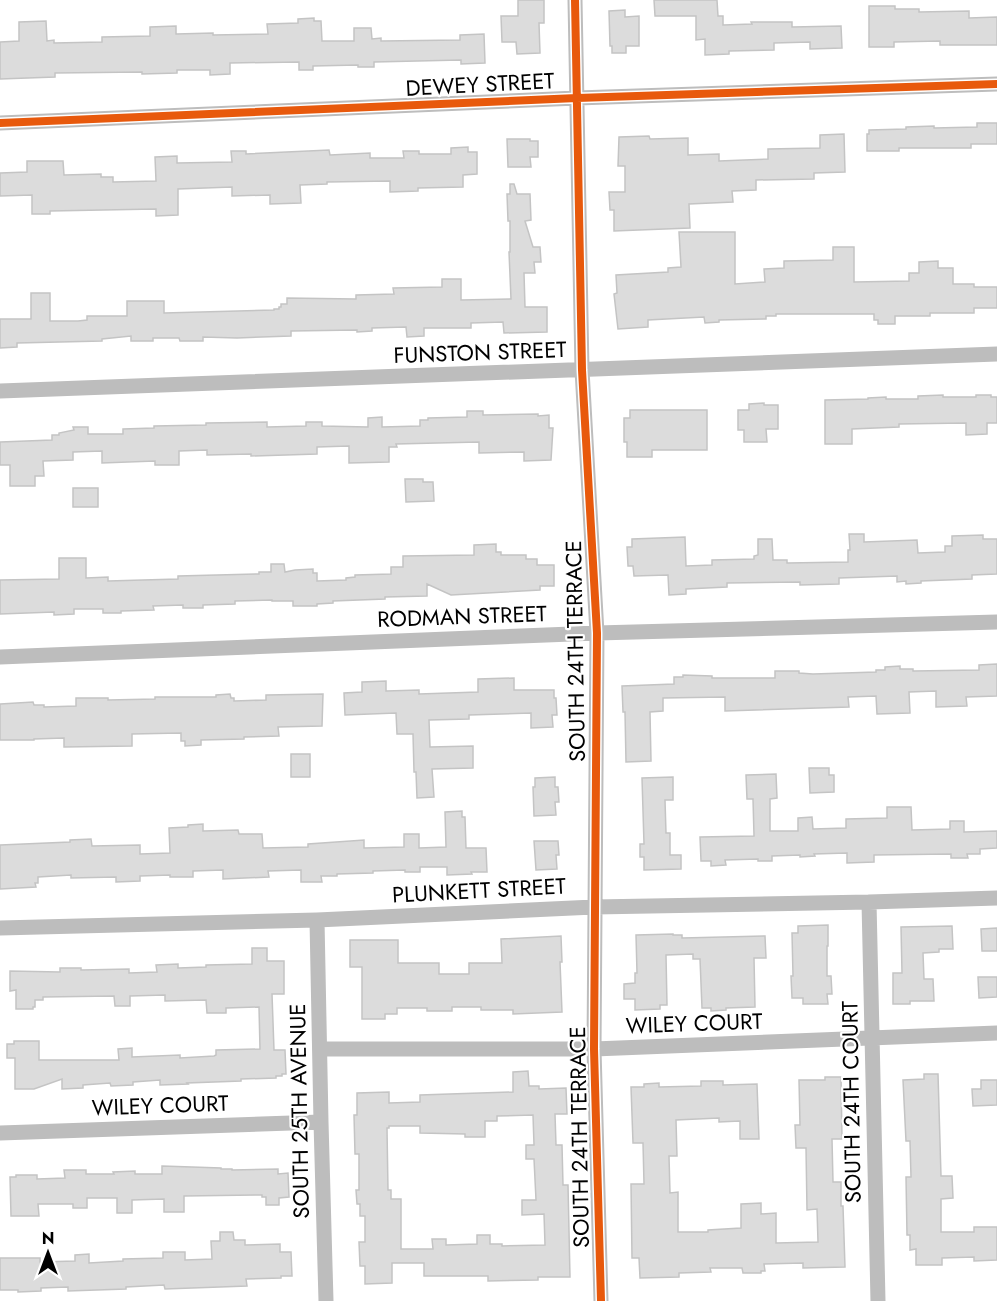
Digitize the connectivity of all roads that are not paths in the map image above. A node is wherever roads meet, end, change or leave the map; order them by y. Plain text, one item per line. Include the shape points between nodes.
1 (575, 0) edge
2 (997, 84) edge
3 (577, 98) junction
4 (0, 123) edge
5 (997, 354) edge
6 (582, 370) junction
7 (0, 391) edge
8 (997, 622) edge
9 (597, 633) junction
10 (0, 657) edge
11 (997, 898) edge
12 (869, 902) junction
13 (594, 907) junction
14 (317, 920) junction
15 (0, 928) edge
16 (997, 1034) edge
17 (872, 1039) junction
18 (320, 1049) junction
19 (594, 1049) junction
20 (321, 1122) junction
21 (0, 1133) edge
22 (326, 1301) edge
23 (601, 1301) edge
24 (878, 1301) edge

1 - 3 street, SOUTH 24TH TERRACE
2 - 3 street, DEWEY STREET
3 - 4 street, DEWEY STREET
3 - 6 street, SOUTH 24TH TERRACE
5 - 6 street, FUNSTON STREET
6 - 7 street, FUNSTON STREET
6 - 9 street, SOUTH 24TH TERRACE
8 - 9 street, RODMAN STREET
9 - 10 street, RODMAN STREET
9 - 13 street, SOUTH 24TH TERRACE
11 - 12 street, PLUNKETT STREET
12 - 13 street, PLUNKETT STREET
12 - 17 street, SOUTH 24TH COURT
13 - 14 street, PLUNKETT STREET
13 - 19 street, SOUTH 24TH TERRACE
14 - 15 street, PLUNKETT STREET
14 - 18 street, SOUTH 25TH AVENUE
16 - 17 street, WILEY COURT
17 - 19 street, WILEY COURT
17 - 24 street, SOUTH 24TH COURT
18 - 19 street, WILEY COURT
18 - 20 street, SOUTH 25TH AVENUE
19 - 23 street, SOUTH 24TH TERRACE
20 - 21 street, WILEY COURT
20 - 22 street, SOUTH 25TH AVENUE

